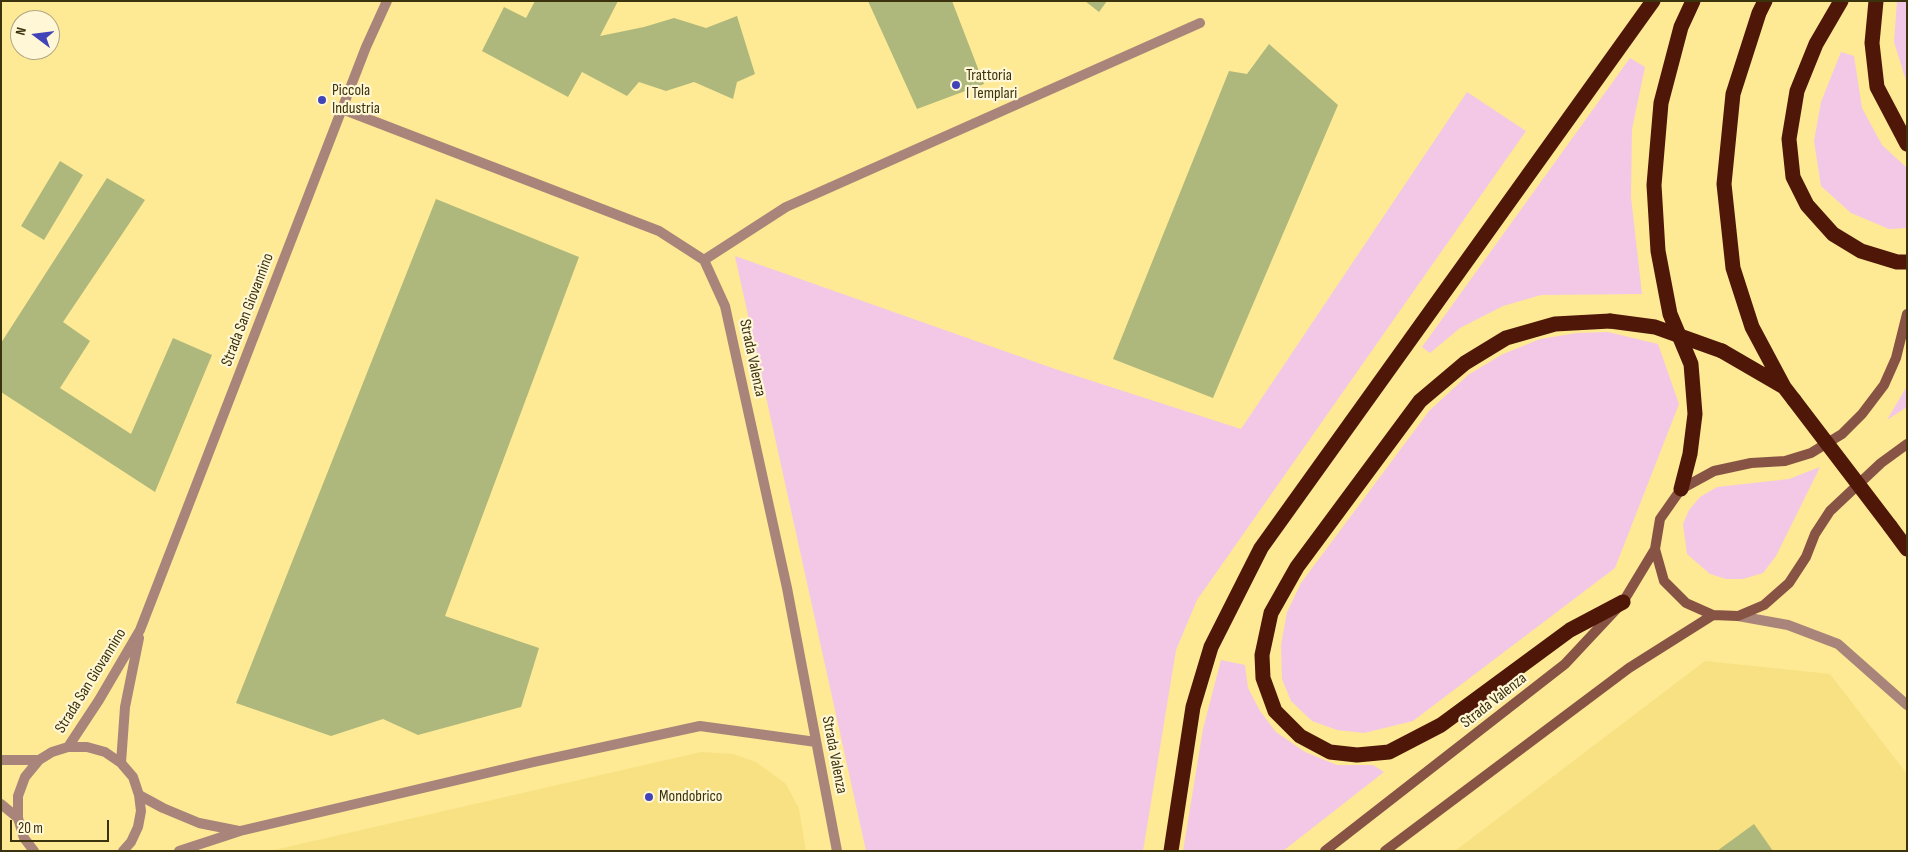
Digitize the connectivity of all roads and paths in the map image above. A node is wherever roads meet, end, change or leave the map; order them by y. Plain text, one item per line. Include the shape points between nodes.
1 (387, 1) edge
2 (1652, 1) edge
3 (1693, 1) edge
4 (1765, 1) edge
5 (1841, 1) edge
6 (1876, 1) edge
7 (1200, 23) dead end
8 (342, 108) junction
9 (1907, 144) edge
10 (704, 260) junction
11 (1907, 262) edge
12 (1907, 314) edge
13 (1784, 387) junction
14 (1907, 444) edge
15 (1681, 490) junction
16 (1655, 549) junction
17 (1907, 549) edge
18 (1623, 602) junction
19 (1713, 615) junction
20 (1738, 616) junction
21 (140, 630) junction
22 (1907, 705) edge
23 (816, 742) junction
24 (68, 747) junction
25 (1, 760) edge
26 (39, 760) junction
27 (121, 762) junction
28 (139, 795) junction
29 (1, 804) edge
30 (18, 818) junction
31 (240, 831) junction
32 (34, 851) edge
33 (123, 851) edge
34 (179, 851) edge
35 (837, 851) edge
36 (1172, 851) edge
37 (1325, 851) edge
38 (1386, 851) edge

1 - 8 street, Strada San Giovannino
2 - 36 highway via 1261,548 1211,647 1193,708
3 - 15 highway via 1681,27 1661,103 1654,185 1658,251 1668,305 1691,364 1695,414
4 - 13 highway via 1732,94 1724,184 1733,268 1752,327
5 - 11 highway via 1816,44 1797,91 1789,138 1793,177 1807,205 1833,234 1862,251
6 - 9 highway via 1872,43 1877,87
7 - 10 street via 786,207
8 - 10 street via 659,231
8 - 21 street, Strada San Giovannino
10 - 23 street, Strada Valenza via 726,306 788,588
12 - 15 main road via 1896,358 1884,385 1842,434 1811,453 1785,462 1714,471
13 - 17 highway, bridge
13 - 18 highway, bridge via 1722,351 1655,327 1610,321 1556,324 1506,338 1465,363 1420,401 1297,567 1271,613 1262,656 1263,678 1275,711 1300,736 1330,752 1357,755 1389,752 1441,725 1570,630
14 - 20 main road via 1830,511 1789,583 1764,605
15 - 16 main road via 1660,519
16 - 18 main road, Strada Valenza
16 - 19 main road via 1664,581 1686,603
18 - 37 main road, Strada Valenza via 1565,664
19 - 20 main road
19 - 38 main road via 1629,668
20 - 22 street via 1788,625 1838,644
21 - 24 street, Strada San Giovannino
21 - 27 street, Strada San Giovannino via 125,706
23 - 31 street via 700,726
23 - 35 street, Strada Valenza
24 - 26 street
24 - 27 street via 87,747 105,752
25 - 26 street
26 - 30 street via 25,777 18,796
27 - 28 street via 133,777
28 - 31 street via 199,822
28 - 33 street via 138,827
29 - 30 street
30 - 32 street via 24,838
31 - 34 street

